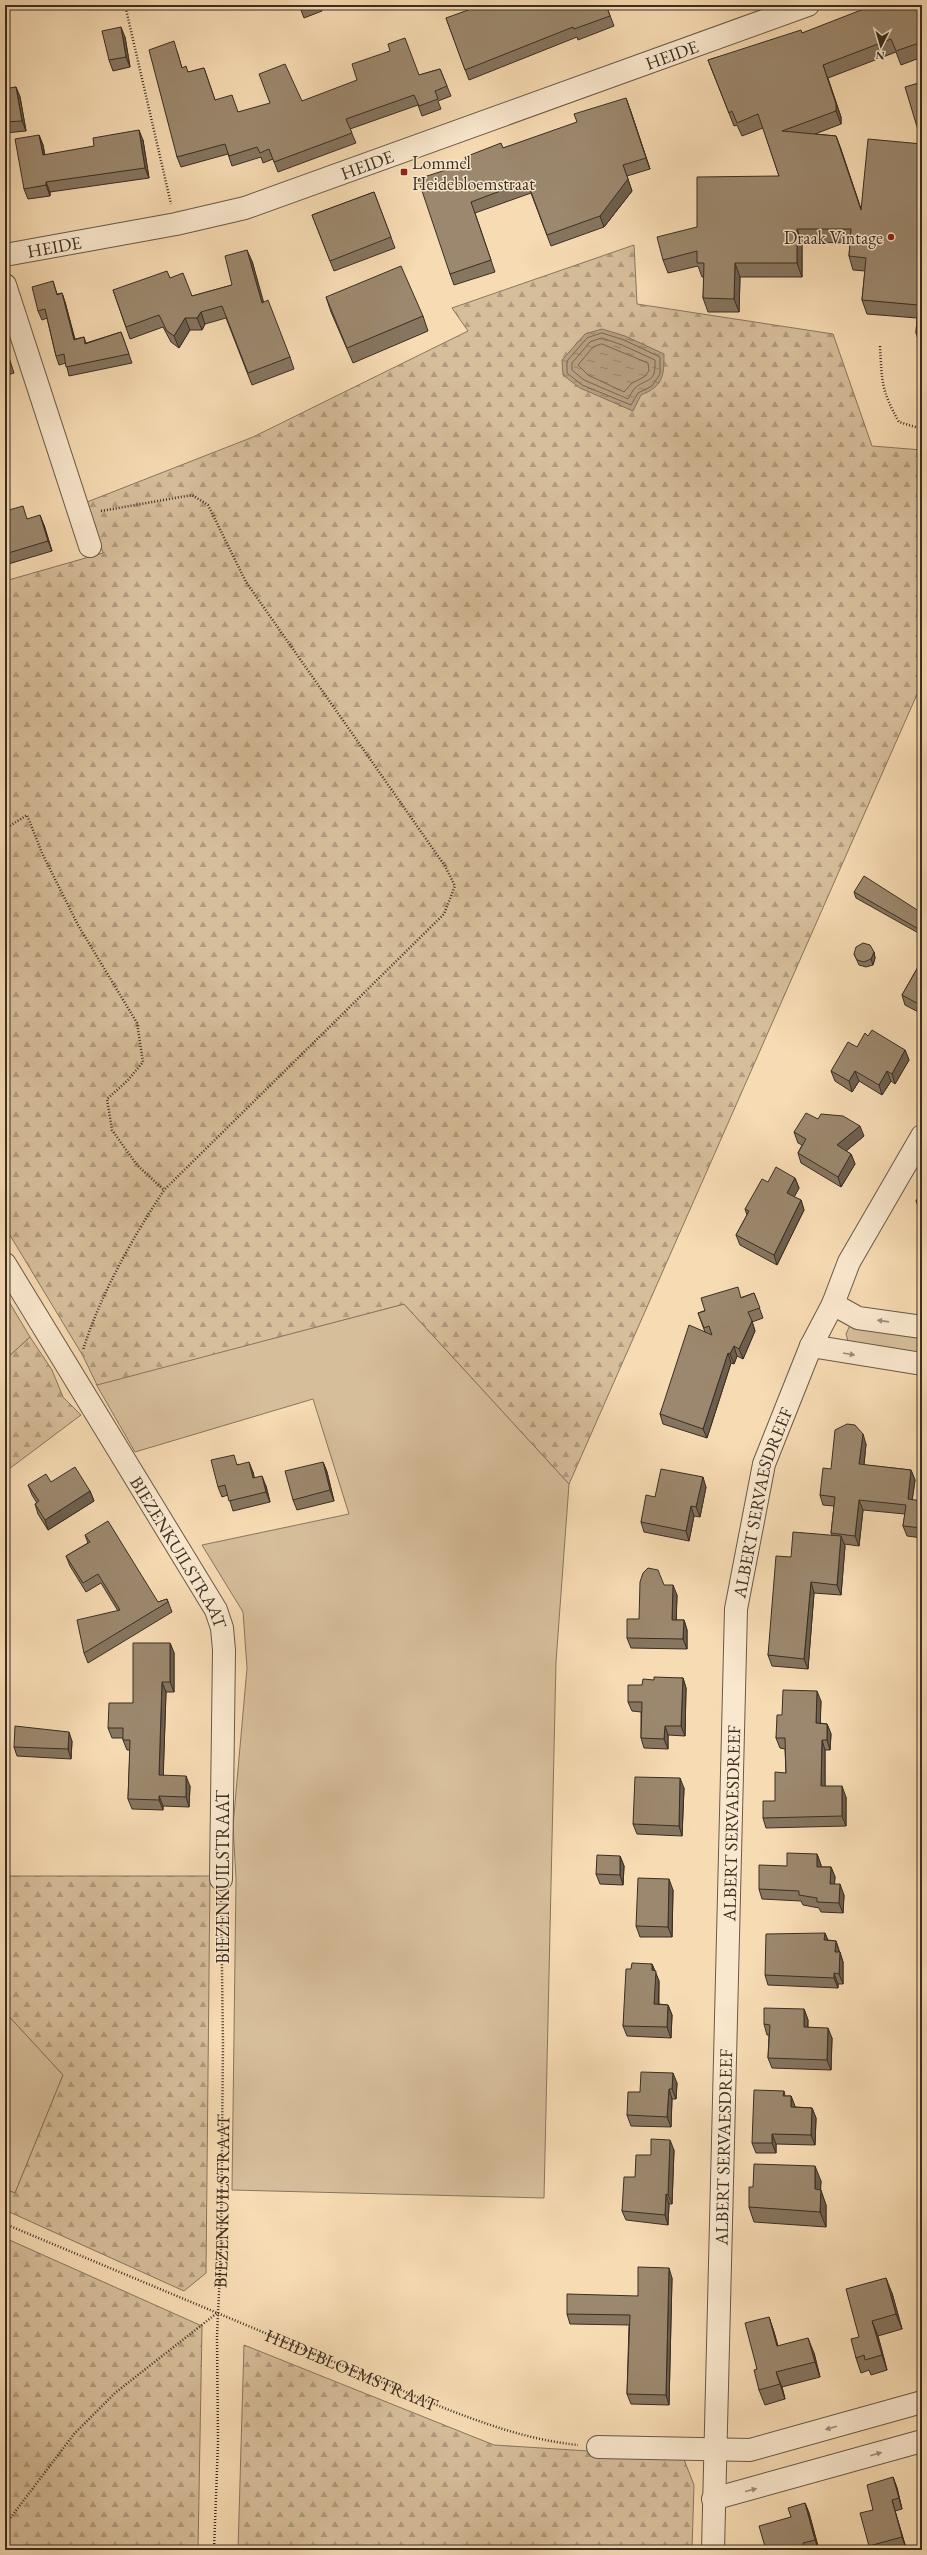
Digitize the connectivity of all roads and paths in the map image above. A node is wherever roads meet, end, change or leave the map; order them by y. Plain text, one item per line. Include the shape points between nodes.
1 (125, 5) edge
2 (808, 5) edge
3 (762, 13) edge
4 (176, 224) junction
5 (5, 255) edge
6 (5, 285) edge
7 (880, 346) dead end
8 (922, 428) edge
9 (79, 514) junction
10 (90, 546) dead end
11 (5, 829) edge
12 (922, 1136) edge
13 (164, 1190) junction
14 (5, 1264) edge
15 (833, 1304) junction
16 (90, 1327) dead end
17 (922, 1327) edge
18 (811, 1346) junction
19 (922, 1364) edge
20 (221, 1879) joint
21 (5, 2224) edge
22 (217, 2313) junction
23 (922, 2402) edge
24 (922, 2441) edge
25 (598, 2447) joint
26 (715, 2451) junction
27 (713, 2499) junction
28 (5, 2525) edge
29 (214, 2550) edge
30 (713, 2550) edge

1 - 4 path
2 - 3 street, HEIDE
3 - 4 street, HEIDE via 245,208
4 - 5 street, HEIDE
6 - 9 street
7 - 8 path via 885,398 899,422
9 - 10 street
9 - 13 path via 192,495 208,505 246,582 445,866 455,886 444,914
11 - 13 path via 26,815 78,925 137,1023 143,1062 107,1099 108,1107 112,1130 137,1165
12 - 15 street, ALBERT SERVAESDREEF via 849,1262
13 - 16 path via 136,1232
14 - 20 street, BIEZENKUILSTRAAT via 216,1610 222,1628 224,1650
17 -> 15 street via 858,1318
15 - 18 street, ALBERT SERVAESDREEF
18 -> 19 street
18 - 26 street, ALBERT SERVAESDREEF via 764,1464 736,1608
20 - 22 path, BIEZENKUILSTRAAT via 222,2248
21 - 22 path, HEIDEBLOEMSTRAAT
22 - 25 path, HEIDEBLOEMSTRAAT via 444,2408 511,2433 548,2442
22 - 28 path via 115,2393 74,2434
22 - 29 path, BIEZENKUILSTRAAT via 218,2444
23 -> 26 street via 750,2450
27 -> 24 street
25 - 26 street
26 - 27 street, ALBERT SERVAESDREEF
27 - 30 street, ALBERT SERVAESDREEF

